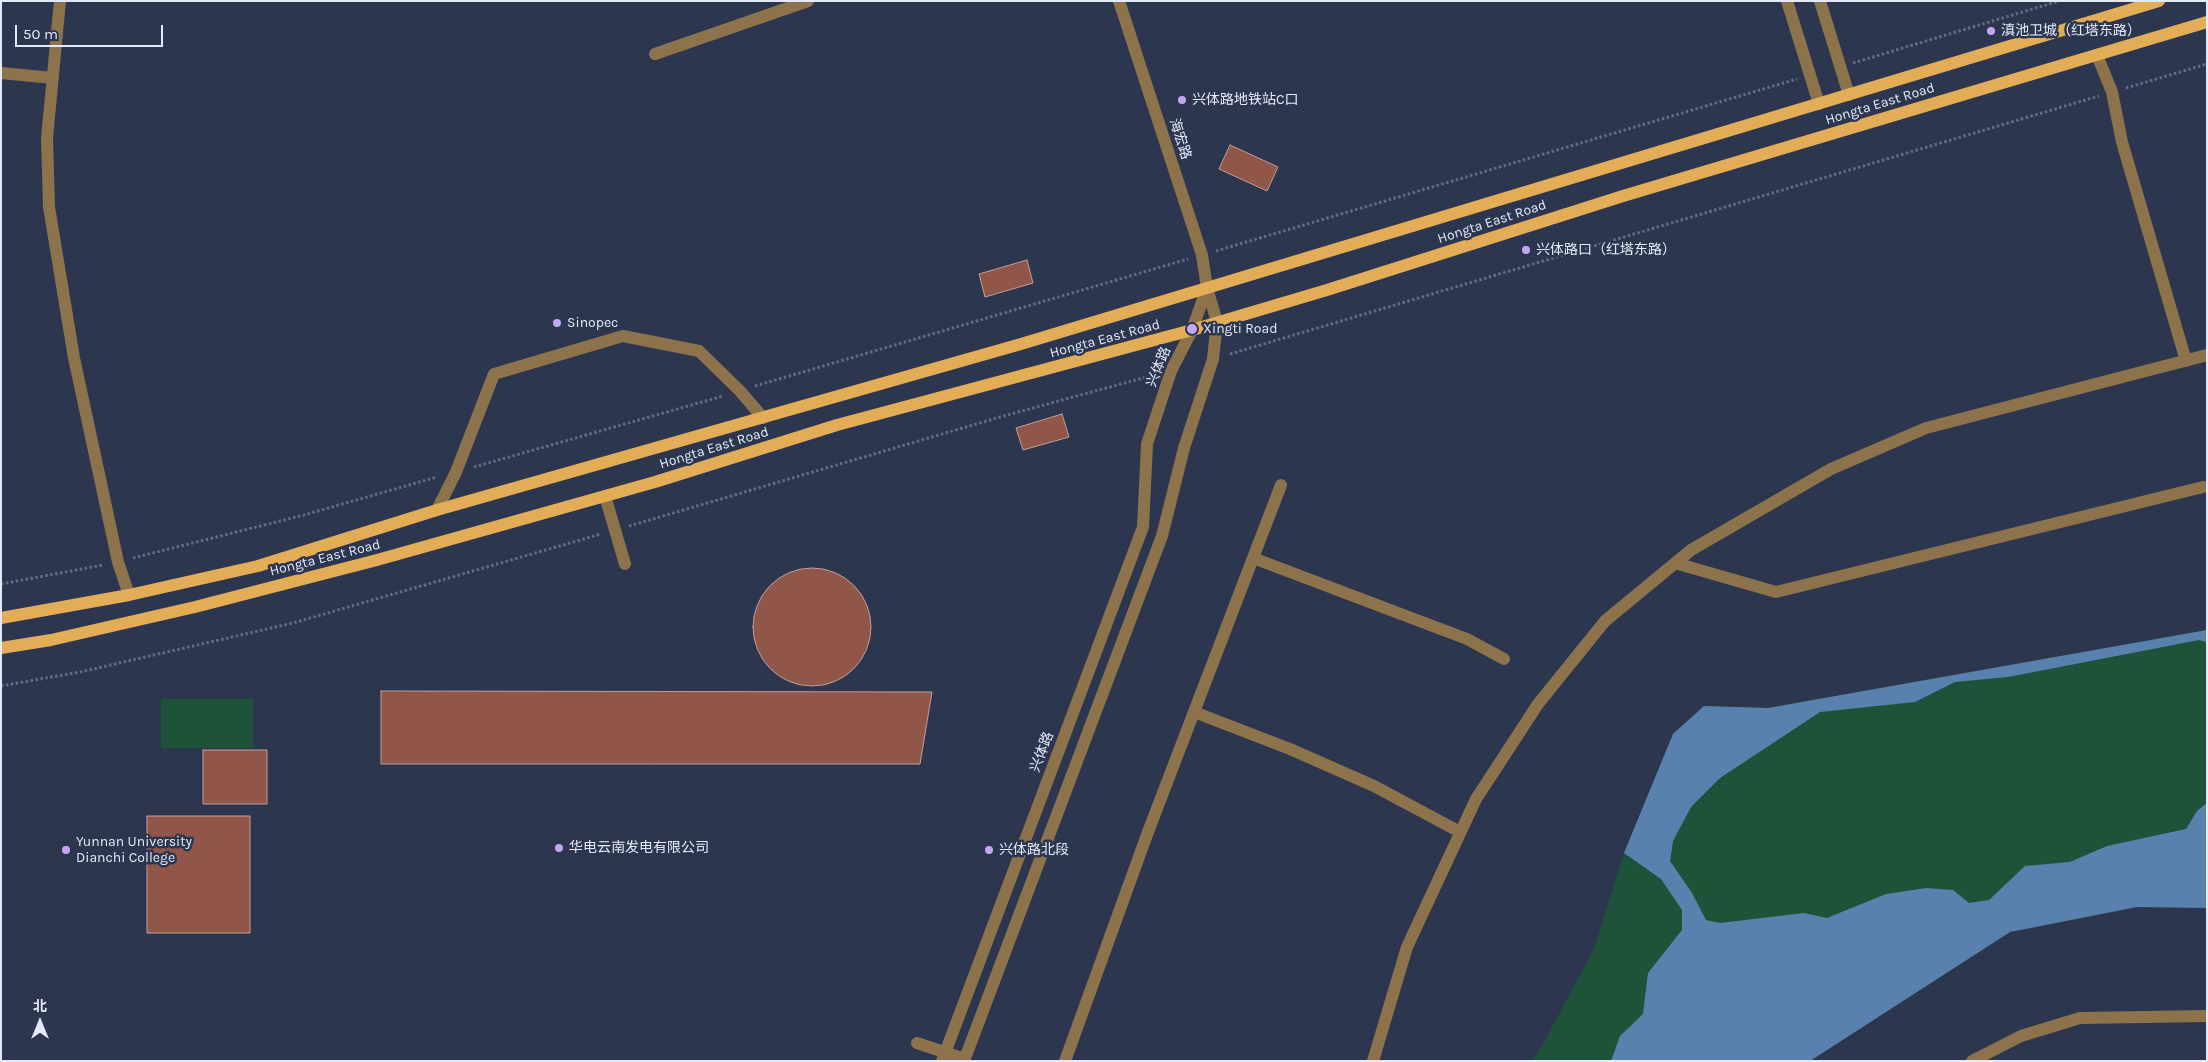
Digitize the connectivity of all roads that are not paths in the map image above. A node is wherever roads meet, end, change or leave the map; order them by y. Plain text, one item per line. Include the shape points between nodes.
1 (60, 1) edge
2 (808, 1) edge
3 (1119, 1) edge
4 (1787, 1) edge
5 (1820, 1) edge
6 (2159, 1) edge
7 (2207, 22) edge
8 (655, 54) dead end
9 (2097, 55) junction
10 (1, 73) edge
11 (53, 78) junction
12 (1849, 95) junction
13 (1819, 104) junction
14 (1207, 288) junction
15 (1217, 322) junction
16 (1192, 330) junction
17 (2207, 356) edge
18 (2186, 361) junction
19 (763, 418) junction
20 (1281, 485) dead end
21 (2203, 487) dead end
22 (605, 496) junction
23 (437, 510) junction
24 (1253, 558) junction
25 (1675, 563) junction
26 (625, 564) dead end
27 (129, 595) junction
28 (1, 618) edge
29 (1, 648) edge
30 (1504, 659) dead end
31 (1194, 712) junction
32 (1460, 832) junction
33 (2207, 1016) edge
34 (917, 1043) dead end
35 (943, 1057) edge
36 (964, 1060) edge
37 (1065, 1061) edge
38 (1373, 1061) edge
39 (1972, 1061) edge

1 - 11 street
2 - 8 street
3 - 14 street, 海宏路 via 1202,255
4 - 13 street
5 - 12 street
6 - 12 main road, Hongta East Road
7 - 9 main road, Hongta East Road
9 - 15 main road, Hongta East Road via 1623,196
9 - 18 street via 2112,92 2122,142
10 - 11 street
11 - 27 street via 47,138 50,207 74,358 118,562
12 - 13 main road, Hongta East Road
13 - 14 main road, Hongta East Road
14 - 15 street
14 - 16 street, 兴体路
14 - 19 main road, Hongta East Road
15 - 16 main road, Hongta East Road
15 - 36 street via 1213,359 1184,448 1162,536
16 - 22 main road, Hongta East Road via 837,425
16 - 35 street, 兴体路 via 1171,371 1147,444 1143,527
17 - 18 street
18 - 25 street via 1926,428 1831,469 1690,550
19 - 23 main road, Hongta East Road
19 - 23 street via 700,351 623,336 494,374 456,472
20 - 24 street
21 - 25 street via 1776,592
22 - 26 street
22 - 29 main road, Hongta East Road via 195,607 51,640
23 - 27 main road, Hongta East Road via 258,566
24 - 30 street via 1467,639
24 - 31 street
25 - 32 street via 1605,621 1538,704 1476,799
27 - 28 main road, Hongta East Road
31 - 32 street via 1374,786
31 - 37 street
32 - 38 street via 1407,947
33 - 39 street via 2080,1018 2021,1036
34 - 35 street
35 - 36 street

